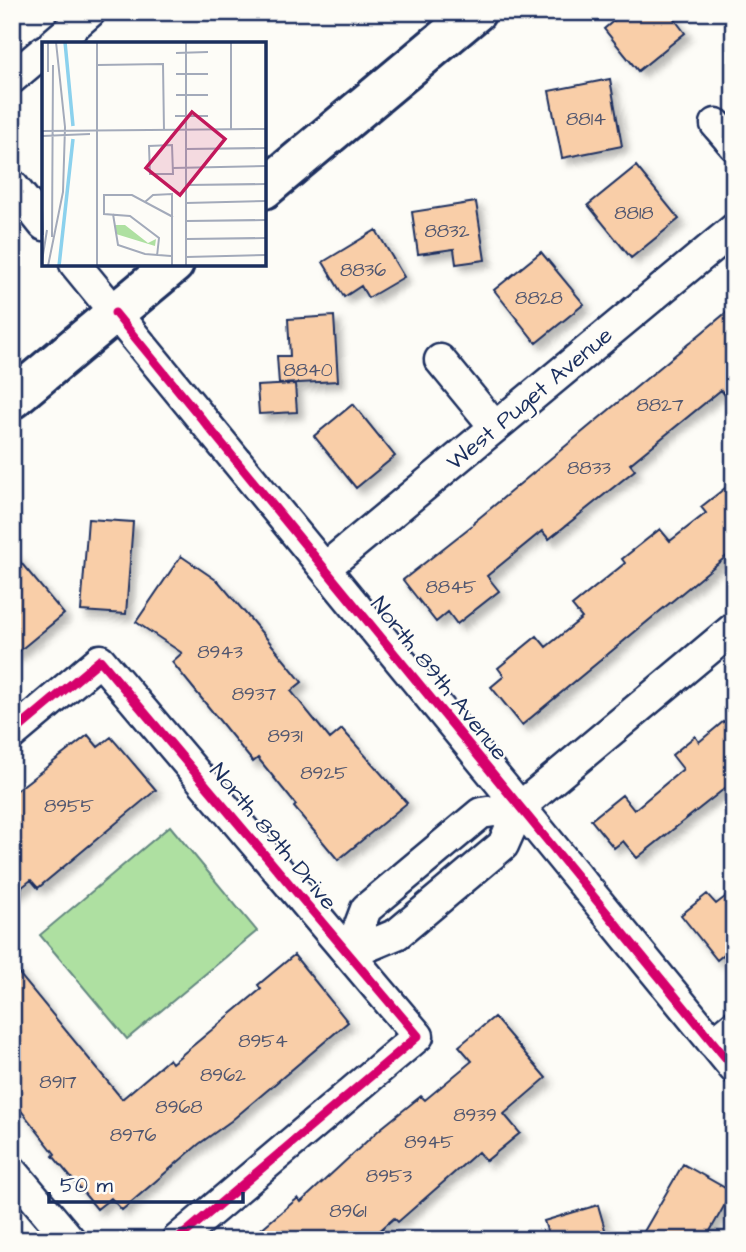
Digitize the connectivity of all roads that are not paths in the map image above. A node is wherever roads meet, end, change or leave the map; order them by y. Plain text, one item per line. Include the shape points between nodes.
1 (90, 12) edge
2 (476, 12) edge
3 (55, 42) edge
4 (42, 53) edge
5 (12, 78) edge
6 (12, 185) edge
7 (266, 187) edge
8 (42, 222) edge
9 (734, 229) edge
10 (77, 266) edge
11 (172, 266) edge
12 (115, 313) junction
13 (440, 360) dead end
14 (12, 399) edge
15 (495, 427) junction
16 (325, 568) junction
17 (734, 628) edge
18 (12, 734) edge
19 (520, 807) junction
20 (430, 856) junction
21 (454, 886) junction
22 (349, 954) junction
23 (724, 1035) edge
24 (734, 1068) edge
25 (12, 1171) edge
26 (71, 1240) edge
27 (177, 1240) edge

1 - 3 street
2 - 7 main road
4 - 5 street
6 - 8 street
9 - 15 street, West Puget Avenue
10 - 12 street, North 89th Avenue
11 - 12 main road
12 - 14 main road
12 - 16 street, North 89th Avenue
13 - 15 street
15 - 16 street, West Puget Avenue
16 - 19 street, North 89th Avenue
17 - 19 street
18 - 22 street, North 89th Drive via 100,660
19 - 20 street via 481,813
19 - 21 street via 503,845
19 - 23 street, North 89th Avenue
20 - 21 street
20 - 22 street via 366,909
21 - 22 street via 397,934
22 - 27 street, North 89th Drive via 418,1036
23 - 24 street, North 89th Avenue
25 - 26 street

